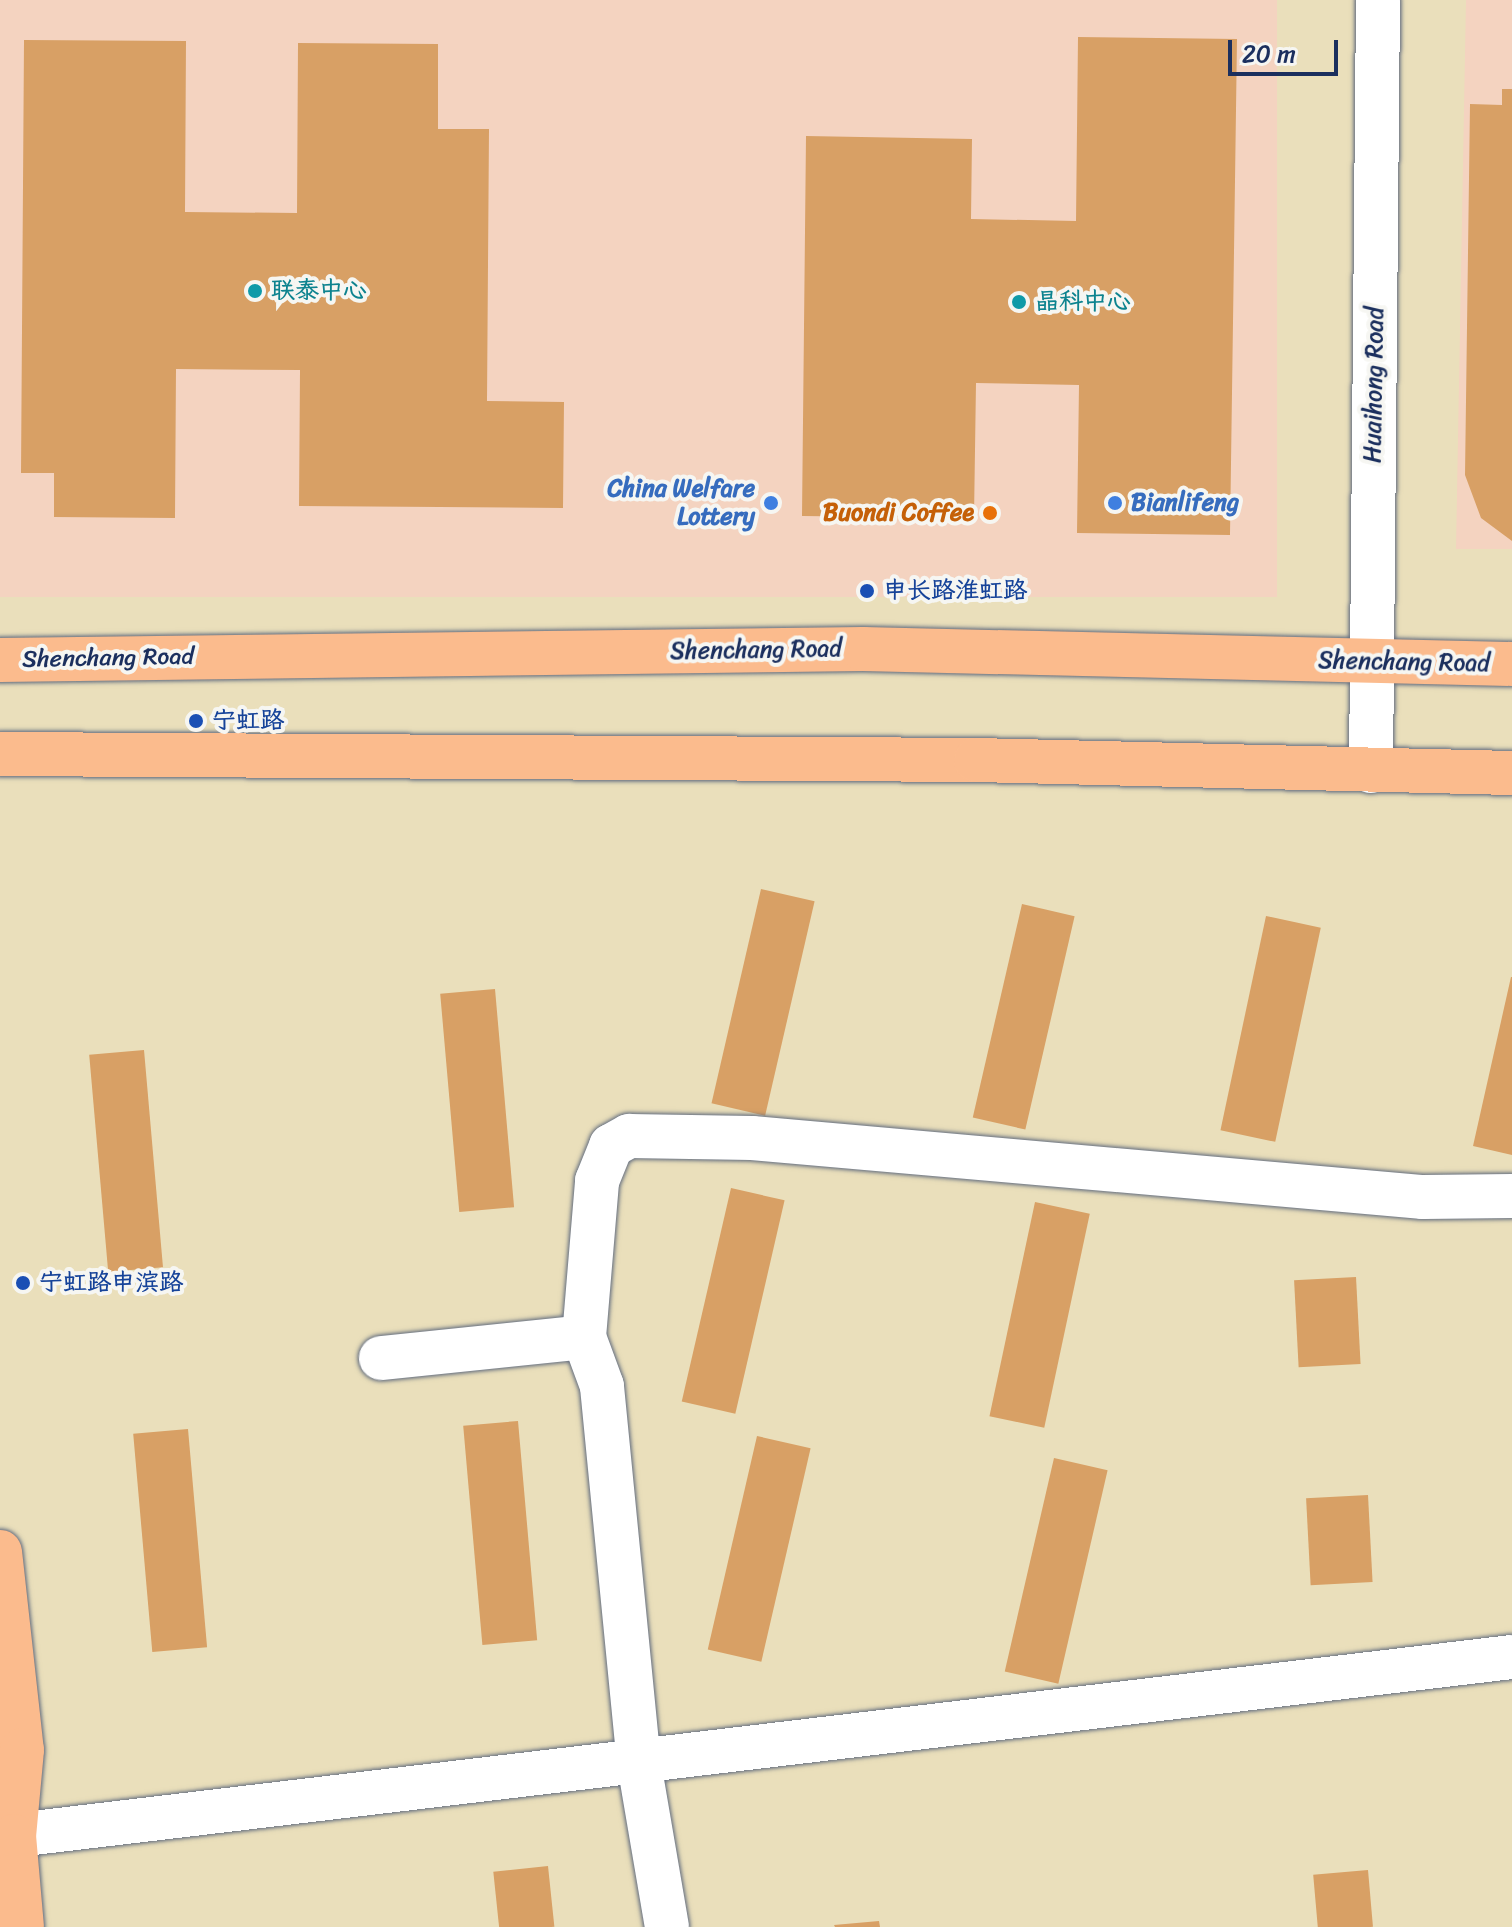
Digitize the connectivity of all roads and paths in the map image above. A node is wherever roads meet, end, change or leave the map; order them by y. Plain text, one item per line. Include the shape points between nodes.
1 (1378, 0) edge
2 (0, 660) edge
3 (1372, 662) junction
4 (1512, 664) edge
5 (0, 754) edge
6 (1371, 771) junction
7 (1512, 773) edge
8 (1512, 1196) edge
9 (584, 1337) junction
10 (381, 1358) dead end
11 (0, 1552) edge
12 (1512, 1657) edge
13 (639, 1764) junction
14 (0, 1781) edge
15 (7, 1836) edge
16 (22, 1927) edge
17 (667, 1927) edge

1 - 3 street, Huaihong Road
2 - 3 main road, Shenchang Road via 863,649
3 - 4 main road, Shenchang Road
3 - 6 street, Huaihong Road
5 - 6 main road via 960,760
6 - 7 main road
8 - 9 street via 1423,1197 752,1138 629,1136 611,1146 597,1181
9 - 10 street
9 - 13 street via 602,1386
11 - 15 main road via 22,1750
12 - 13 street
13 - 15 street
13 - 17 street
14 - 15 main road
15 - 16 main road

